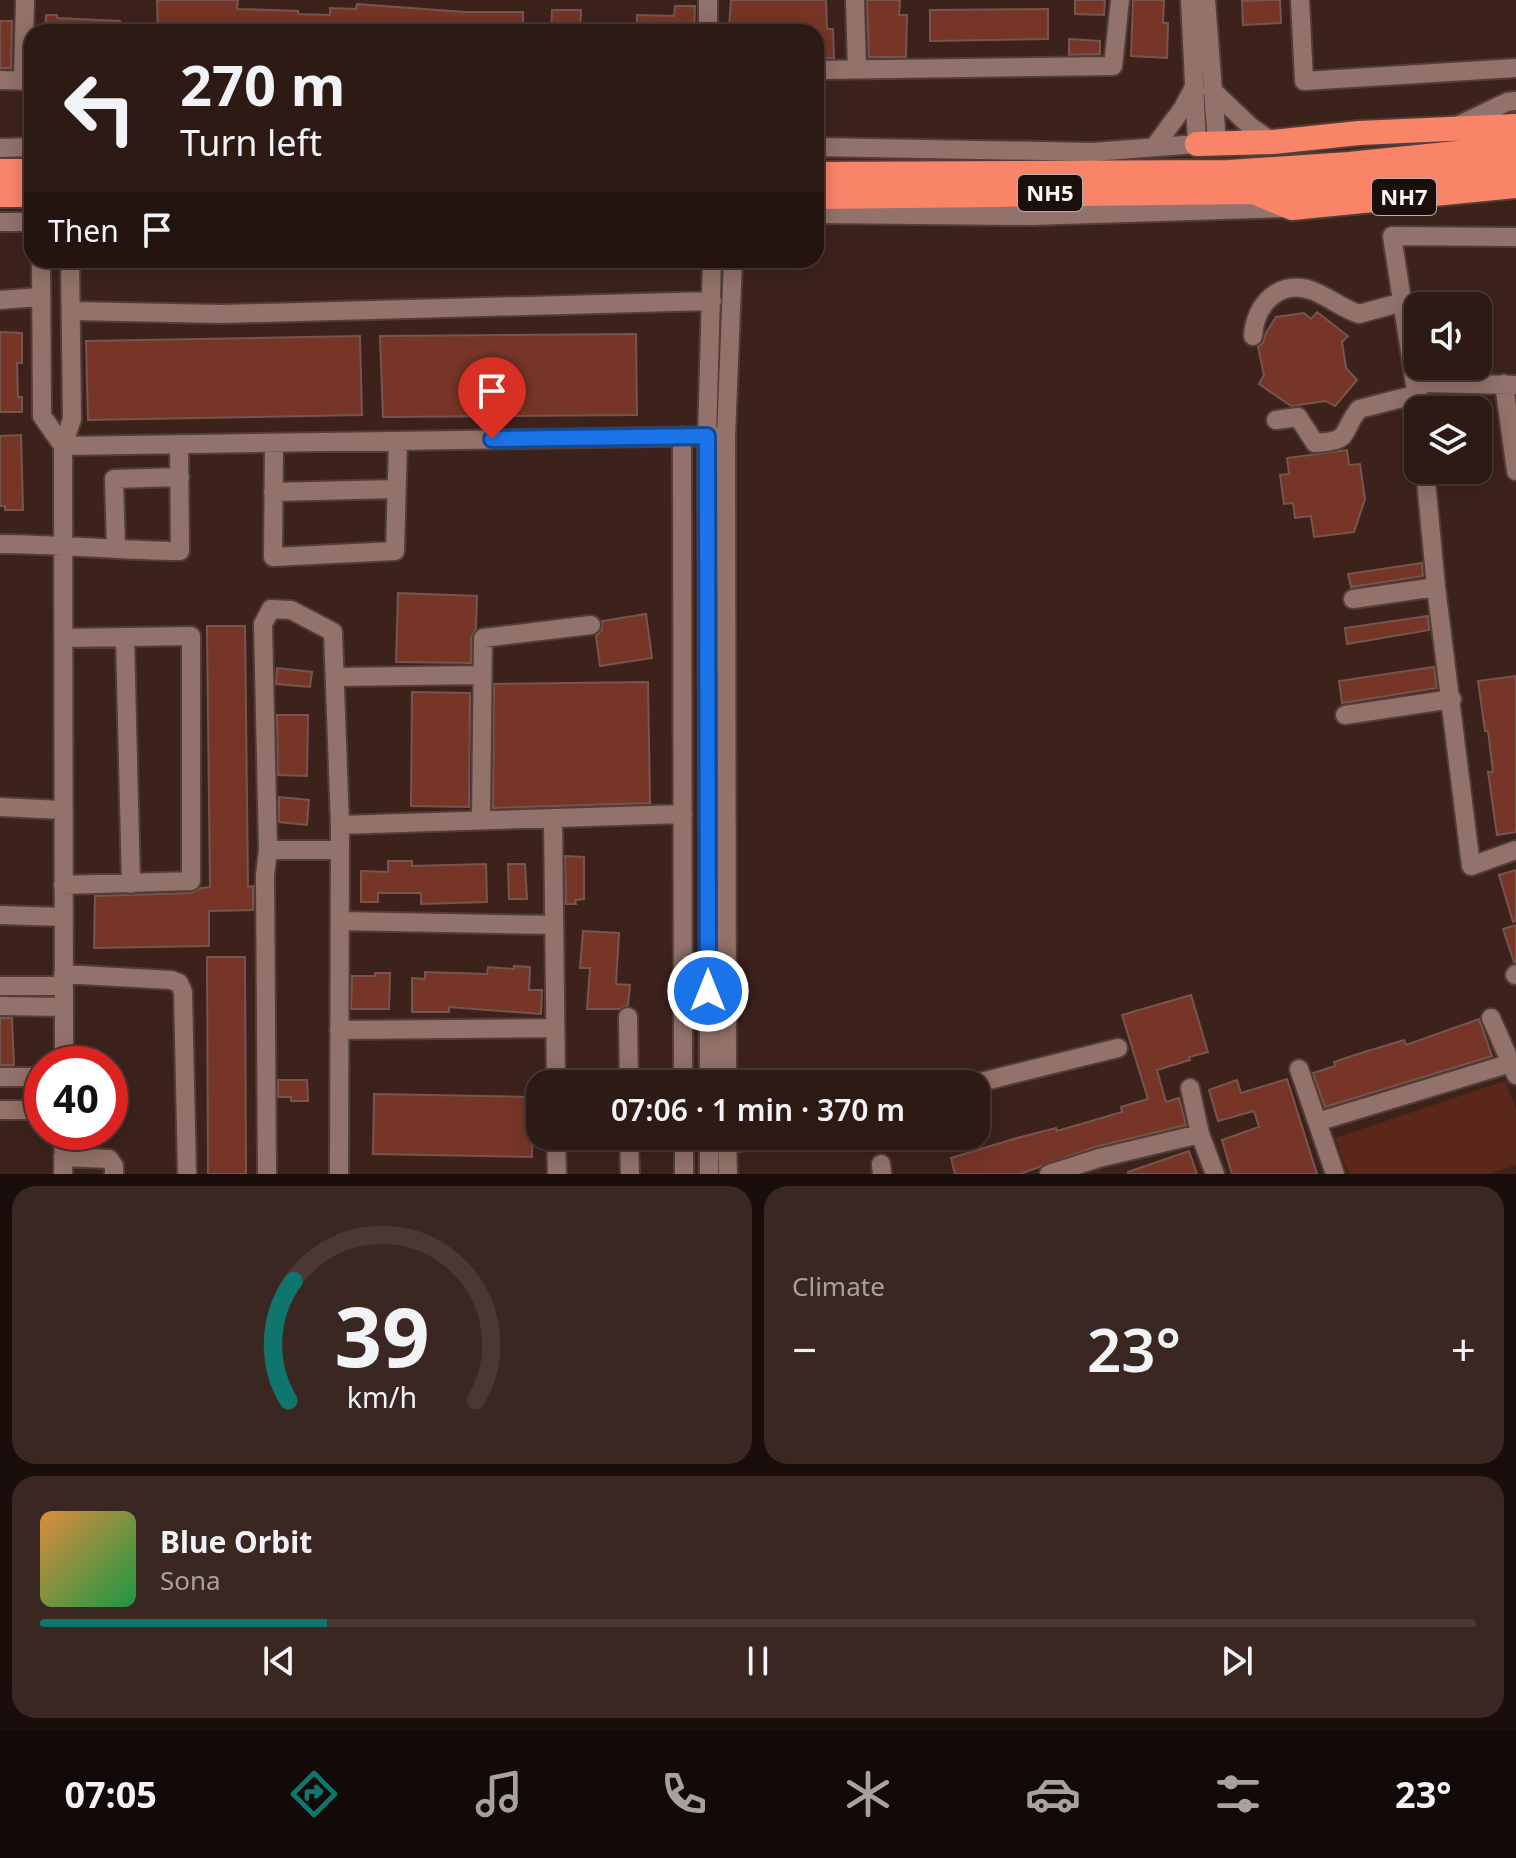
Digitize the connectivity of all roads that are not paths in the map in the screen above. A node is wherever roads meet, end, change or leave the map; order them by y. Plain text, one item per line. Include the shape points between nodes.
1 (25, 0) edge
2 (708, 0) edge
3 (855, 0) edge
4 (1120, 0) edge
5 (1190, 0) edge
6 (1206, 0) edge
7 (1300, 0) edge
8 (26, 24) edge
9 (708, 24) edge
10 (1516, 68) edge
11 (857, 69) junction
12 (824, 70) edge
13 (0, 80) edge
14 (24, 80) edge
15 (1203, 88) junction
16 (1516, 101) edge
17 (1516, 126) edge
18 (1459, 137) junction
19 (1273, 142) junction
20 (1207, 143) junction
21 (24, 147) edge
22 (824, 147) edge
23 (1154, 147) junction
24 (1516, 147) edge
25 (0, 148) edge
26 (1516, 169) edge
27 (0, 171) edge
28 (24, 171) edge
29 (824, 177) edge
30 (847, 186) junction
31 (1516, 186) edge
32 (1252, 192) junction
33 (824, 194) edge
34 (0, 195) edge
35 (24, 195) edge
36 (932, 204) junction
37 (1292, 208) junction
38 (824, 213) edge
39 (0, 222) edge
40 (24, 222) edge
41 (1516, 237) edge
42 (41, 268) edge
43 (71, 268) edge
44 (712, 268) edge
45 (732, 268) edge
46 (39, 297) junction
47 (0, 300) edge
48 (712, 301) junction
49 (1403, 302) junction
50 (72, 311) junction
51 (1253, 336) dead end
52 (1510, 384) edge
53 (1418, 396) edge
54 (1404, 399) edge
55 (1276, 420) dead end
56 (682, 436) junction
57 (716, 436) junction
58 (398, 441) junction
59 (274, 443) junction
60 (179, 444) junction
61 (63, 446) junction
62 (1516, 471) edge
63 (180, 477) junction
64 (1426, 484) edge
65 (396, 489) junction
66 (273, 492) junction
67 (0, 544) edge
68 (63, 544) junction
69 (116, 548) junction
70 (1436, 587) junction
71 (1353, 599) dead end
72 (591, 625) dead end
73 (64, 638) junction
74 (125, 638) junction
75 (481, 675) junction
76 (335, 677) junction
77 (1452, 699) junction
78 (1345, 715) dead end
79 (0, 807) edge
80 (62, 810) junction
81 (683, 814) junction
82 (553, 818) junction
83 (481, 819) junction
84 (340, 825) junction
85 (268, 850) junction
86 (340, 850) junction
87 (1516, 850) edge
88 (131, 884) junction
89 (63, 885) junction
90 (0, 915) edge
91 (63, 917) junction
92 (340, 921) junction
93 (554, 925) junction
94 (63, 980) junction
95 (0, 986) edge
96 (0, 1006) edge
97 (64, 1007) junction
98 (628, 1017) dead end
99 (1491, 1018) dead end
100 (555, 1028) junction
101 (339, 1030) junction
102 (64, 1046) edge
103 (1118, 1048) dead end
104 (1299, 1069) dead end
105 (1514, 1069) edge
106 (556, 1070) edge
107 (629, 1070) edge
108 (683, 1070) edge
109 (709, 1070) edge
110 (727, 1070) edge
111 (0, 1077) edge
112 (24, 1077) edge
113 (990, 1080) edge
114 (1190, 1088) dead end
115 (0, 1110) edge
116 (24, 1110) edge
117 (1317, 1122) junction
118 (1200, 1134) junction
119 (556, 1150) edge
120 (629, 1150) edge
121 (684, 1150) edge
122 (709, 1150) edge
123 (728, 1150) edge
124 (63, 1166) edge
125 (1102, 1166) edge
126 (114, 1174) edge
127 (187, 1174) edge
128 (267, 1174) edge
129 (339, 1174) edge
130 (557, 1174) edge
131 (630, 1174) edge
132 (684, 1174) edge
133 (709, 1174) edge
134 (728, 1174) edge
135 (1049, 1174) edge
136 (1215, 1174) edge
137 (1335, 1174) edge

1 - 8 street
2 - 9 street
3 - 11 street
4 - 11 street via 1113,66
5 - 15 street
6 - 15 street
7 - 10 street via 1304,81
11 - 12 street
13 - 14 street
15 - 19 street
15 - 20 street
15 - 23 street
16 - 18 street
17 - 18 highway
18 - 19 highway via 1359,133
18 - 24 highway, NH5
18 - 30 highway, NH5 via 1349,164
19 - 20 highway
20 - 23 street
21 - 25 street
22 - 23 street via 1093,152
26 - 32 highway, NH5
27 - 28 highway
29 - 30 highway, NH5
30 - 33 highway, NH5
30 - 36 highway, NH5
31 - 37 highway, NH7
32 - 36 highway, NH5
32 - 37 highway, NH7
34 - 35 highway
36 - 37 street via 1031,216
36 - 38 street
39 - 40 street
41 - 49 street via 1392,236
42 - 46 street
43 - 50 street
44 - 48 street
45 - 57 street
46 - 47 street
46 - 61 street via 42,416
48 - 50 street via 222,314
48 - 57 street
49 - 51 street via 1359,314 1316,292 1292,288 1266,300 1254,320
49 - 53 street
50 - 61 street via 72,419
52 - 53 street
52 - 62 street
54 - 55 street via 1359,409 1338,441 1315,443 1298,417
56 - 57 street
56 - 58 street
56 - 81 street
57 - 109 street
57 - 110 street
58 - 59 street
58 - 65 street
59 - 60 street
59 - 66 street
60 - 61 street
60 - 63 street
61 - 68 street
63 - 69 street via 114,479
63 - 69 street via 180,551
64 - 70 street
65 - 66 street
65 - 66 street via 395,551 273,557
67 - 68 street
68 - 69 street
68 - 73 street
70 - 71 street
70 - 77 street
72 - 75 street via 483,638
73 - 74 street
73 - 80 street
74 - 88 street
74 - 88 street via 191,636 191,881
75 - 76 street
75 - 83 street
76 - 84 street
76 - 85 street via 333,632 291,610 271,609 263,624
77 - 78 street
77 - 87 street via 1471,866
79 - 80 street
80 - 89 street
81 - 82 street
81 - 108 street
82 - 83 street
82 - 93 street
83 - 84 street
84 - 86 street
85 - 86 street
85 - 128 street
86 - 92 street
88 - 89 street
89 - 91 street
90 - 91 street
91 - 94 street
92 - 93 street
92 - 101 street
93 - 100 street
94 - 95 street
94 - 97 street
94 - 127 street via 179,983
96 - 97 street
97 - 102 street
98 - 107 street
99 - 105 street
100 - 101 street
100 - 106 street
101 - 129 street
103 - 113 street
104 - 117 street
105 - 117 street
111 - 112 street
114 - 118 street
115 - 116 street
117 - 137 street
118 - 125 street
118 - 136 street
119 - 130 street
120 - 131 street
121 - 132 street
122 - 133 street
123 - 134 street
124 - 126 street via 109,1159
125 - 135 street

